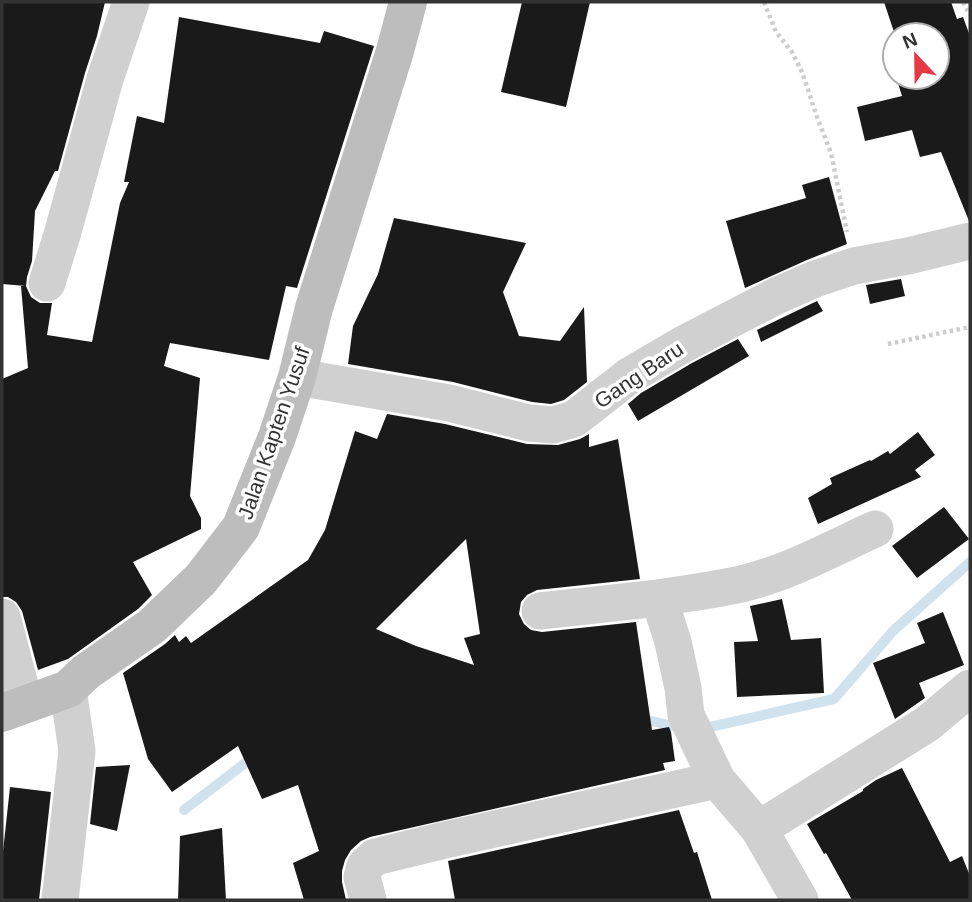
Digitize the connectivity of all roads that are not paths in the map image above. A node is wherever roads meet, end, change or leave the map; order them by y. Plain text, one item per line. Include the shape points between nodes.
1 (131, 2) edge
2 (408, 2) edge
3 (970, 241) edge
4 (47, 283) dead end
5 (298, 377) junction
6 (875, 529) dead end
7 (659, 598) junction
8 (540, 611) dead end
9 (2, 617) edge
10 (970, 688) edge
11 (68, 689) junction
12 (13, 708) edge
13 (711, 766) junction
14 (759, 829) junction
15 (60, 900) edge
16 (368, 900) edge
17 (800, 900) edge

1 - 4 street
2 - 5 main road, Jalan Kapten Yusuf via 314,308
3 - 5 street, Gang Baru via 854,266 776,296 629,376 573,419 553,425
5 - 11 main road, Jalan Kapten Yusuf via 241,527 201,579 152,626
6 - 7 street via 745,583
7 - 8 street
7 - 13 street via 673,642 686,715
9 - 12 street
10 - 14 street via 927,724
11 - 12 main road, Jalan Kapten Yusuf
11 - 15 street via 78,751
13 - 14 street
13 - 16 street via 375,857 362,877
14 - 17 street

